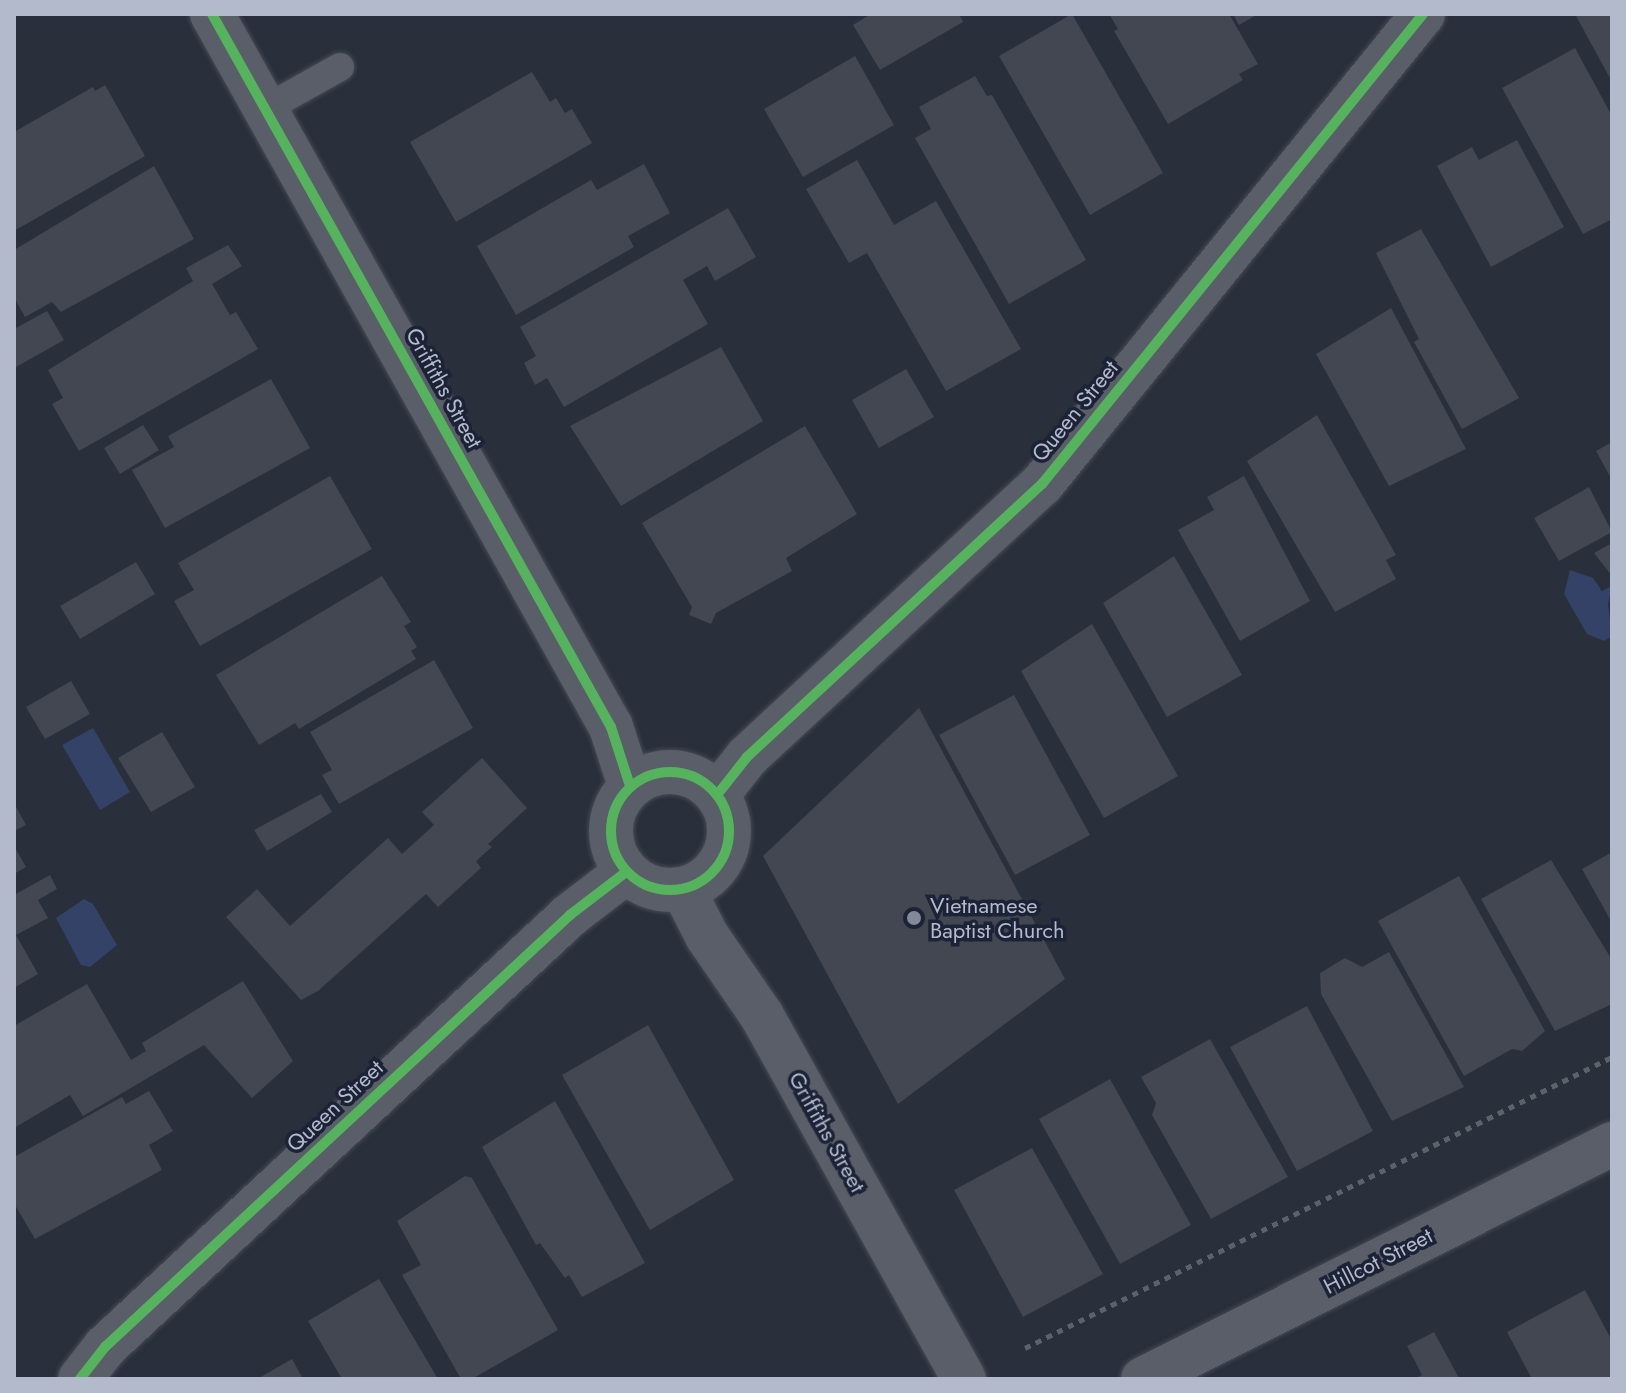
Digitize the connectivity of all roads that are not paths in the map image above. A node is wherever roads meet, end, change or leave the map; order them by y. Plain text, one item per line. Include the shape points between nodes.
1 (212, 14) edge
2 (1423, 14) edge
3 (340, 67) dead end
4 (265, 109) junction
5 (630, 786) junction
6 (717, 795) junction
7 (626, 872) junction
8 (683, 889) junction
9 (1612, 1144) edge
10 (80, 1379) edge
11 (964, 1379) edge
12 (1143, 1379) edge

1 - 4 street, Griffiths Street
2 - 6 street, Queen Street via 1042,484 747,757
3 - 4 lane
4 - 5 street, Griffiths Street via 611,727
5 - 6 street via 666,771 695,778
5 - 7 street via 615,804 610,828 613,852
6 - 8 street via 728,823 726,851 716,868
7 - 8 street via 662,890
7 - 10 street, Queen Street via 570,915 114,1338
8 - 11 street, Griffiths Street via 707,936 762,1016
9 - 12 street, Hillcot Street

